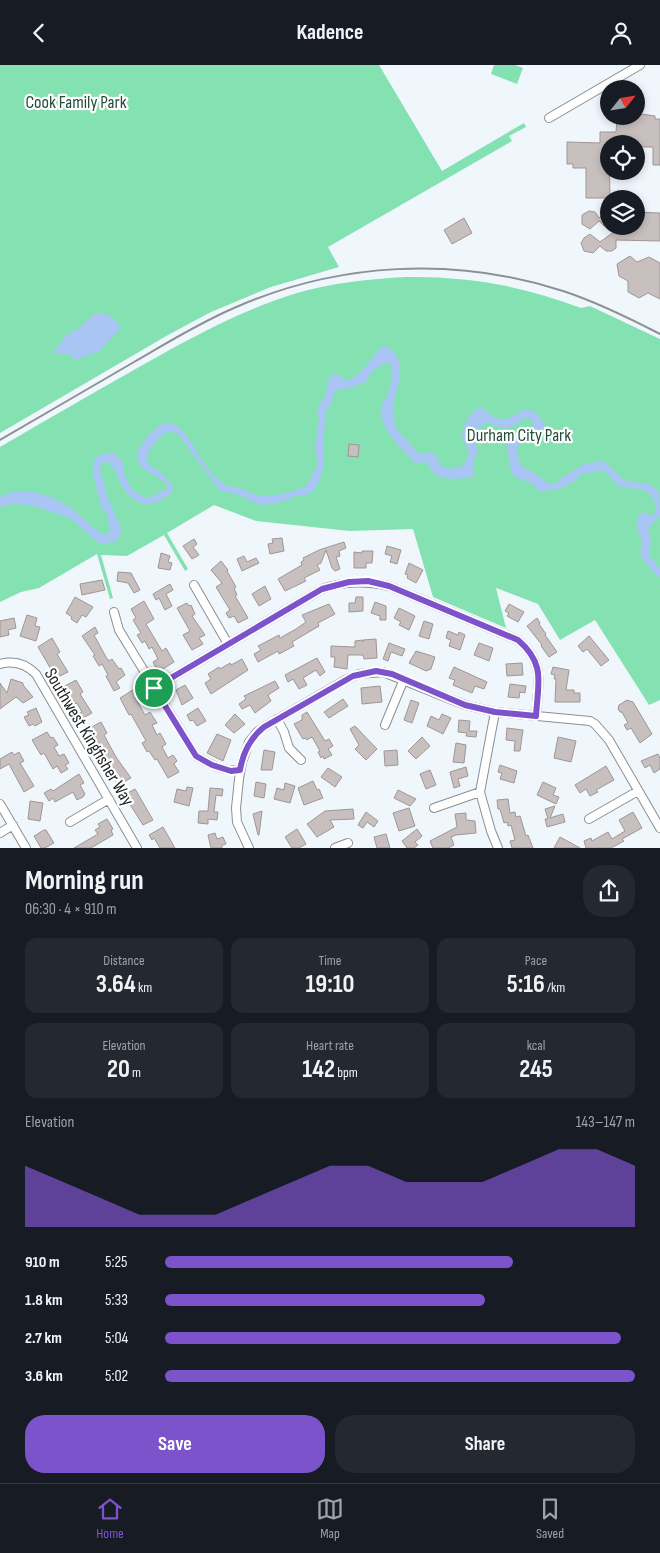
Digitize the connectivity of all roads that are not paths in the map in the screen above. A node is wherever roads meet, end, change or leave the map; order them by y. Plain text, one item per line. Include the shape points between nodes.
1 (640, 65) edge
2 (628, 68) edge
3 (549, 118) dead end
4 (194, 585) dead end
5 (114, 612) dead end
6 (228, 644) junction
7 (0, 664) edge
8 (404, 679) junction
9 (154, 688) junction
10 (495, 712) junction
11 (536, 716) junction
12 (276, 719) junction
13 (385, 725) dead end
14 (301, 761) dead end
15 (240, 770) junction
16 (638, 791) junction
17 (480, 792) junction
18 (109, 799) junction
19 (0, 804) edge
20 (434, 809) dead end
21 (590, 819) dead end
22 (70, 822) dead end
23 (13, 825) junction
24 (660, 828) edge
25 (0, 833) edge
26 (348, 843) dead end
27 (26, 848) edge
28 (137, 848) edge
29 (249, 848) edge
30 (335, 848) edge
31 (498, 848) edge

1 - 2 street
2 - 3 street
4 - 6 street
5 - 9 street via 120,630
6 - 9 street
6 - 11 street via 322,589 368,581 389,586 518,640 535,659 538,673
7 - 18 street, Southwest Kingfisher Way via 14,662 36,674
8 - 10 street via 465,705
8 - 12 street via 383,671 353,676
8 - 13 street
9 - 15 street via 196,756 212,765 231,771
10 - 11 street
10 - 17 street
11 - 16 street via 595,724 609,740
12 - 14 street via 290,748
12 - 15 street via 252,737
15 - 29 street via 237,822
16 - 21 street
16 - 24 street
17 - 20 street
17 - 31 street
18 - 22 street
18 - 28 street, Southwest Kingfisher Way
19 - 23 street
23 - 25 street
23 - 27 street
26 - 30 street

